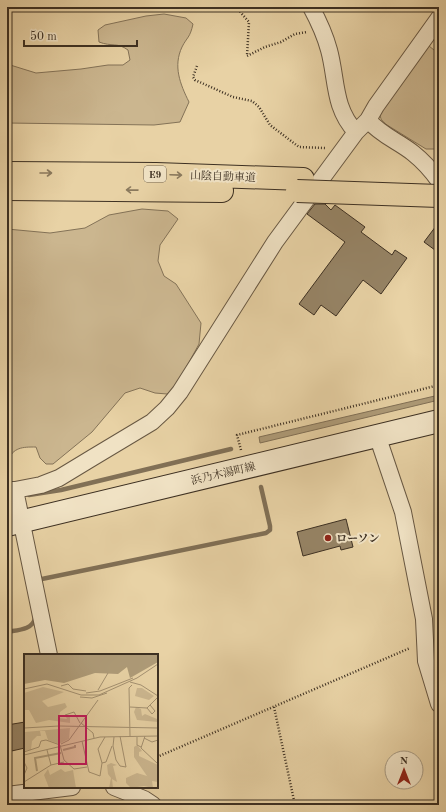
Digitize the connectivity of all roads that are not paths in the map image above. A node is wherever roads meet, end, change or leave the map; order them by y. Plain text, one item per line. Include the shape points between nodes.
1 (311, 7) edge
2 (439, 18) edge
3 (368, 120) junction
4 (356, 132) junction
5 (7, 173) edge
6 (439, 181) edge
7 (300, 185) junction
8 (439, 185) edge
9 (7, 189) edge
10 (439, 196) edge
11 (439, 421) edge
12 (377, 435) junction
13 (11, 490) edge
14 (15, 523) edge
15 (49, 654) edge
16 (439, 704) edge
17 (64, 788) edge
18 (116, 788) edge
19 (7, 795) edge
20 (153, 805) edge

1 - 4 street via 330,51 338,101 343,115
2 - 3 street
3 - 4 street
3 - 6 street via 377,130 413,153
4 - 13 street via 275,242 180,392 167,408 152,422 59,478 41,485
5 -> 7 highway, 山陰自動車道 / E9 via 156,174
7 - 8 highway, 山陰自動車道 / E9
7 -> 9 highway, 山陰自動車道 / E9
7 - 10 highway, 山陰自動車道 / E9, bridge
11 - 12 main road, 浜乃木湯町線
12 - 14 main road, 浜乃木湯町線
12 - 16 street via 403,512 424,619 426,661
13 - 14 street
14 - 15 street via 34,579
17 - 19 street
18 - 20 street

